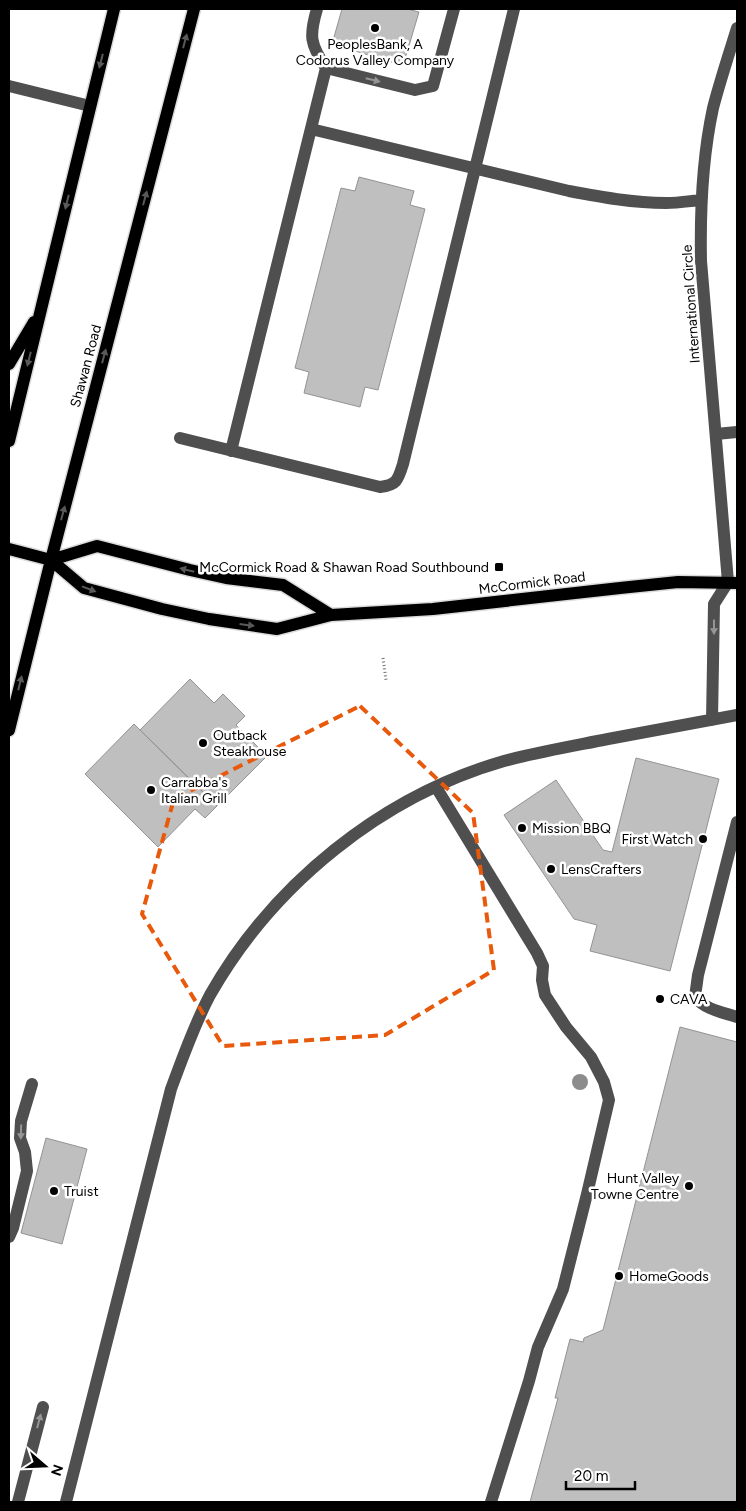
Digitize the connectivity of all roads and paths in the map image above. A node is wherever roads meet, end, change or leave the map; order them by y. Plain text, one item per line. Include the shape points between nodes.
1 (114, 9) edge
2 (194, 9) edge
3 (317, 9) edge
4 (454, 9) edge
5 (514, 9) edge
6 (737, 28) edge
7 (326, 68) junction
8 (9, 86) edge
9 (90, 106) junction
10 (311, 129) junction
11 (475, 169) junction
12 (701, 200) junction
13 (40, 311) junction
14 (9, 364) edge
15 (737, 432) edge
16 (716, 434) junction
17 (180, 438) dead end
18 (9, 441) edge
19 (231, 451) junction
20 (9, 549) edge
21 (51, 560) junction
22 (734, 585) edge
23 (331, 615) junction
24 (383, 658) dead end
25 (386, 680) dead end
26 (737, 715) edge
27 (712, 720) junction
28 (9, 730) edge
29 (436, 787) junction
30 (737, 822) edge
31 (737, 1017) edge
32 (32, 1084) dead end
33 (9, 1237) edge
34 (43, 1407) dead end
35 (18, 1502) edge
36 (66, 1502) edge
37 (490, 1502) edge

1 -> 9 main road
21 -> 2 main road, Shawan Road
3 - 7 street via 311,28 313,44
7 -> 4 street via 415,90 433,86
5 - 11 street
6 - 12 street, International Circle via 713,110
7 - 10 street
8 - 9 street
9 -> 13 main road
10 - 11 street
10 - 19 street
11 - 12 street via 606,198 668,203
11 - 19 street via 403,464 395,482 380,487
12 - 16 street, International Circle via 701,261
13 - 14 main road
13 -> 18 main road
15 - 16 street
16 - 22 street, International Circle
17 - 19 street
20 - 21 main road, McCormick Road
23 -> 21 main road via 283,585 217,576 97,546
21 -> 23 main road, McCormick Road via 84,588 209,619 277,628
28 -> 21 main road, Shawan Road
22 - 23 main road, McCormick Road via 678,582 433,609
22 -> 27 street via 714,604
24 - 25 path
26 - 27 street
27 - 29 street via 534,754 479,769
29 - 36 street via 394,809 327,856 269,913 245,942 210,995 171,1088
29 - 37 street via 537,953 543,966 545,995 591,1057 609,1100 563,1289 538,1348
30 - 31 street via 695,997 709,1008
32 -> 33 street via 21,1121 20,1138 27,1171
35 -> 34 street

